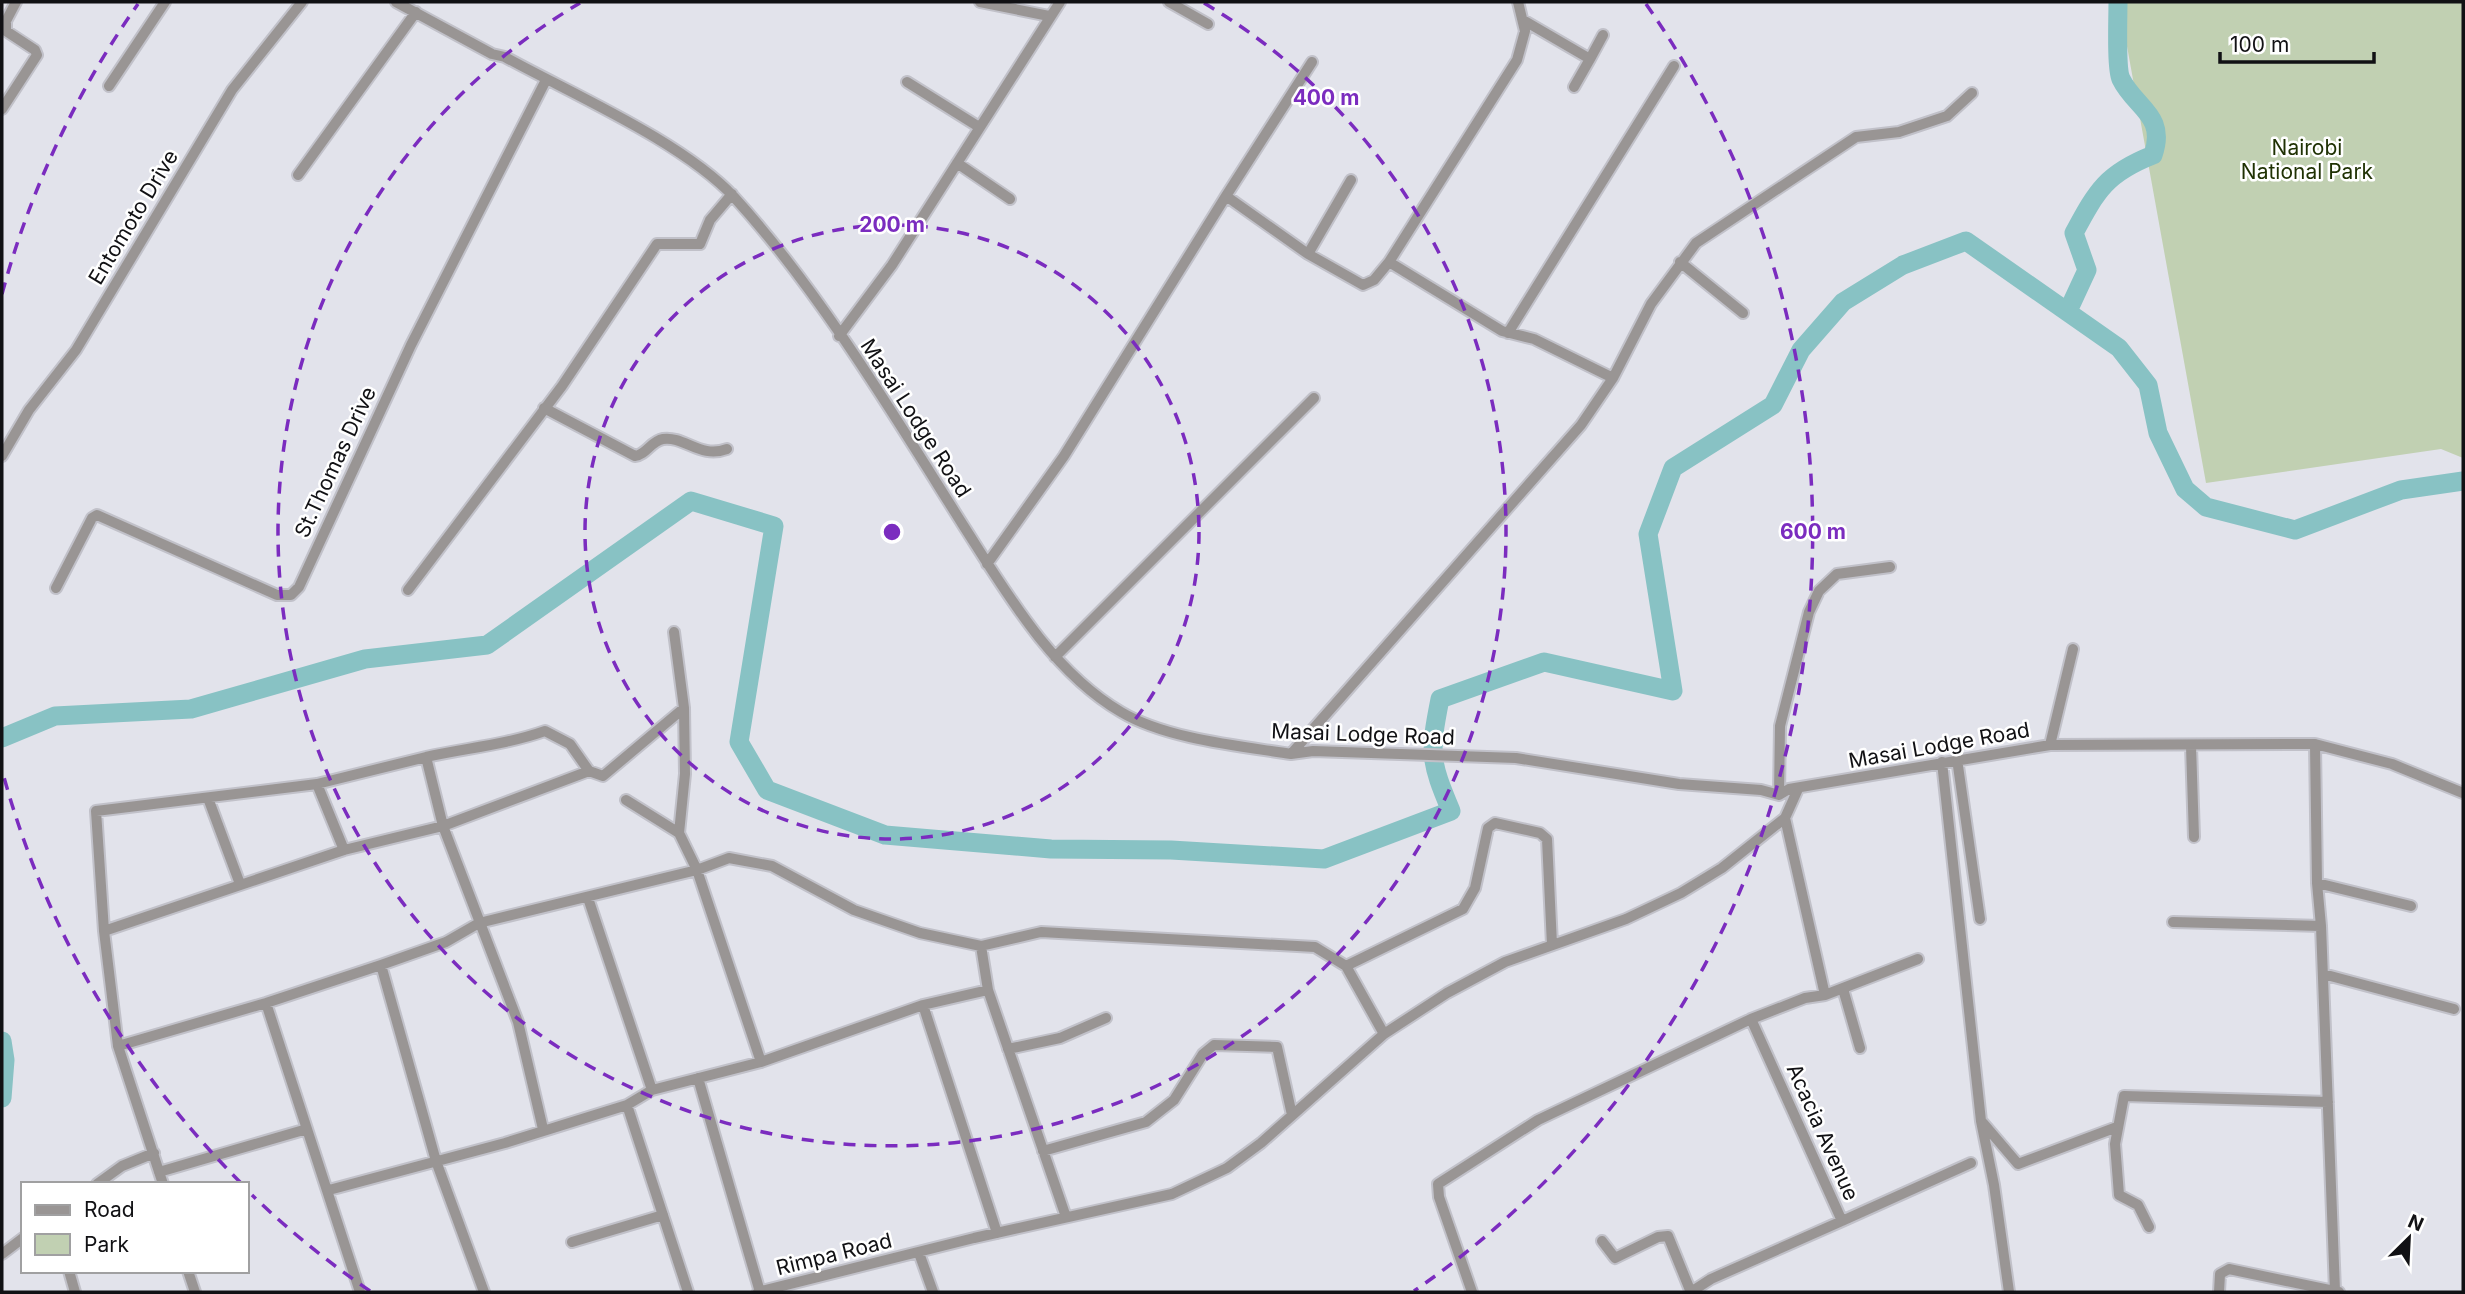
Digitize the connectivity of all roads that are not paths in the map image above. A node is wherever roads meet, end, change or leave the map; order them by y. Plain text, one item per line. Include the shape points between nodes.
1 (16, 2) edge
2 (165, 2) edge
3 (302, 2) edge
4 (396, 2) edge
5 (979, 2) edge
6 (1060, 2) edge
7 (1169, 2) edge
8 (1518, 2) edge
9 (416, 12) junction
10 (1049, 16) junction
11 (4, 20) edge
12 (1523, 20) junction
13 (1208, 24) dead end
14 (1604, 35) dead end
15 (1590, 59) junction
16 (1312, 62) dead end
17 (1674, 66) dead end
18 (546, 80) junction
19 (907, 82) dead end
20 (109, 86) dead end
21 (1574, 87) dead end
22 (1972, 93) dead end
23 (2, 108) edge
24 (979, 127) junction
25 (957, 163) junction
26 (298, 175) dead end
27 (1351, 180) dead end
28 (732, 194) junction
29 (1226, 196) junction
30 (1010, 200) dead end
31 (1308, 254) junction
32 (1389, 262) junction
33 (1680, 262) junction
34 (1743, 313) dead end
35 (1508, 333) junction
36 (839, 336) junction
37 (1613, 378) junction
38 (1314, 398) dead end
39 (544, 408) junction
40 (727, 449) dead end
41 (2, 456) edge
42 (987, 565) junction
43 (1890, 567) dead end
44 (56, 588) dead end
45 (408, 590) dead end
46 (674, 632) dead end
47 (2073, 649) dead end
48 (1055, 657) junction
49 (684, 708) junction
50 (2315, 744) junction
51 (2050, 745) junction
52 (2190, 746) junction
53 (1291, 754) junction
54 (426, 757) junction
55 (1957, 759) junction
56 (1942, 762) junction
57 (589, 771) junction
58 (317, 784) junction
59 (1798, 789) junction
60 (2463, 793) edge
61 (1779, 795) junction
62 (208, 799) junction
63 (626, 800) dead end
64 (1785, 818) junction
65 (443, 826) junction
66 (679, 833) junction
67 (2194, 836) dead end
68 (344, 850) junction
69 (696, 870) junction
70 (2316, 883) junction
71 (240, 884) junction
72 (588, 898) junction
73 (2411, 906) dead end
74 (1980, 919) dead end
75 (2173, 922) dead end
76 (479, 923) junction
77 (2321, 926) junction
78 (104, 931) junction
79 (1552, 945) junction
80 (981, 946) junction
81 (1918, 959) dead end
82 (381, 965) junction
83 (1346, 966) junction
84 (2323, 974) junction
85 (1843, 989) junction
86 (988, 990) junction
87 (1825, 995) junction
88 (266, 1003) junction
89 (923, 1005) junction
90 (2454, 1009) dead end
91 (1106, 1018) dead end
92 (1751, 1019) junction
93 (1384, 1034) junction
94 (118, 1046) junction
95 (1860, 1048) dead end
96 (1008, 1049) junction
97 (761, 1062) junction
98 (698, 1077) junction
99 (652, 1090) junction
100 (2328, 1102) junction
101 (627, 1105) junction
102 (1292, 1115) junction
103 (1981, 1121) junction
104 (2117, 1126) junction
105 (307, 1129) junction
106 (543, 1129) junction
107 (1043, 1151) junction
108 (154, 1153) junction
109 (436, 1161) junction
110 (1972, 1163) dead end
111 (159, 1172) junction
112 (100, 1182) edge
113 (162, 1182) edge
114 (329, 1190) junction
115 (663, 1215) junction
116 (1066, 1217) junction
117 (1842, 1221) junction
118 (2149, 1227) dead end
119 (996, 1233) junction
120 (21, 1239) edge
121 (1602, 1241) dead end
122 (572, 1242) dead end
123 (919, 1253) junction
124 (2, 1254) edge
125 (70, 1273) edge
126 (189, 1273) edge
127 (2288, 1287) edge
128 (1690, 1291) edge
129 (75, 1292) edge
130 (195, 1292) edge
131 (360, 1292) edge
132 (484, 1292) edge
133 (688, 1292) edge
134 (759, 1292) edge
135 (933, 1292) edge
136 (1472, 1292) edge
137 (2009, 1292) edge
138 (2219, 1292) edge
139 (2337, 1292) edge

1 - 11 street
2 - 20 street
3 - 41 street, Entomoto Drive via 232,90 76,350 29,410
4 - 9 street, Masai Lodge Road
5 - 10 street
6 - 10 street
7 - 13 street
8 - 12 street
9 - 18 street, Masai Lodge Road
9 - 26 street
10 - 24 street
11 - 23 street via 10,36 37,55
12 - 15 street
12 - 32 street via 1525,31 1517,60
14 - 15 street
15 - 21 street
16 - 29 street
17 - 35 street
18 - 28 street, Masai Lodge Road via 687,159
18 - 44 street, St.Thomas Drive via 394,381 299,587 291,595 277,595 97,514
19 - 24 street
22 - 33 street via 1947,116 1899,132 1856,136 1696,243
24 - 25 street
25 - 30 street
25 - 36 street via 892,265
27 - 31 street
28 - 36 street, Masai Lodge Road
28 - 39 street via 710,220 700,244 656,244
29 - 31 street
29 - 42 street via 1064,456
31 - 32 street via 1363,285 1374,280
32 - 35 street
33 - 34 street
33 - 37 street via 1651,304
35 - 37 street via 1534,340
36 - 42 street, Masai Lodge Road
37 - 53 street via 1539,476
38 - 48 street
39 - 40 street via 635,456 667,439 705,453
39 - 45 street
42 - 48 street, Masai Lodge Road
43 - 61 street via 1837,574 1819,591 1809,612 1780,726
46 - 49 street
47 - 51 street
48 - 53 street, Masai Lodge Road via 1122,713 1192,736
49 - 57 street via 603,776
49 - 66 street via 685,774
50 - 52 street, Masai Lodge Road
50 - 60 street, Masai Lodge Road via 2392,764
50 - 70 street
51 - 52 street, Masai Lodge Road
51 - 55 street, Masai Lodge Road
52 - 67 street
53 - 61 street, Masai Lodge Road via 1516,758
54 - 57 street via 510,743 545,731 570,744
54 - 58 street
54 - 65 street
55 - 56 street, Masai Lodge Road
55 - 74 street
56 - 59 street, Masai Lodge Road
56 - 103 street
57 - 65 street
58 - 62 street
58 - 68 street
59 - 61 street, Masai Lodge Road
59 - 64 street
62 - 71 street
62 - 78 street via 96,811
63 - 66 street
64 - 79 street, Rimpa Road via 1723,868 1681,894
64 - 87 street
65 - 68 street
65 - 76 street
66 - 69 street
68 - 71 street
69 - 72 street
69 - 80 street via 729,858 772,866 855,910 920,933
69 - 97 street
70 - 73 street
70 - 77 street
71 - 78 street
72 - 76 street
72 - 99 street
75 - 77 street
76 - 82 street via 446,942
76 - 106 street via 518,1022
77 - 84 street
78 - 94 street
79 - 83 street via 1547,839 1540,833 1495,823 1488,828 1475,888 1463,909
79 - 93 street, Rimpa Road via 1504,962
80 - 83 street via 1041,932 1226,941 1315,947
80 - 86 street
81 - 85 street
82 - 88 street
82 - 109 street
83 - 93 street
84 - 90 street
84 - 100 street
85 - 87 street
85 - 95 street
86 - 89 street
86 - 96 street
87 - 92 street
88 - 94 street
88 - 105 street
89 - 97 street
89 - 119 street
91 - 96 street via 1060,1038
92 - 117 street, Acacia Avenue
92 - 136 street via 1538,1119 1438,1184
93 - 102 street, Rimpa Road
94 - 108 street
96 - 107 street
97 - 98 street
98 - 99 street
98 - 134 street
99 - 101 street
100 - 104 street via 2124,1096
100 - 139 street
101 - 106 street
101 - 115 street
102 - 107 street via 1277,1047 1214,1045 1203,1054 1174,1100 1146,1122
102 - 116 street, Rimpa Road via 1227,1168 1195,1184 1172,1194
103 - 104 street via 2018,1164
103 - 137 street
104 - 118 street via 2119,1195 2138,1205
105 - 111 street
105 - 114 street
106 - 109 street
107 - 116 street
108 - 111 street
108 - 112 street via 122,1166
109 - 114 street
109 - 132 street
110 - 117 street
111 - 113 street
114 - 131 street
115 - 122 street
115 - 133 street
116 - 119 street, Rimpa Road
117 - 128 street, Acacia Avenue
119 - 123 street, Rimpa Road
120 - 124 street
121 - 128 street via 1615,1258 1668,1236
123 - 134 street, Rimpa Road
123 - 135 street
125 - 129 street
126 - 130 street
127 - 138 street via 2230,1269 2220,1273
127 - 139 street

